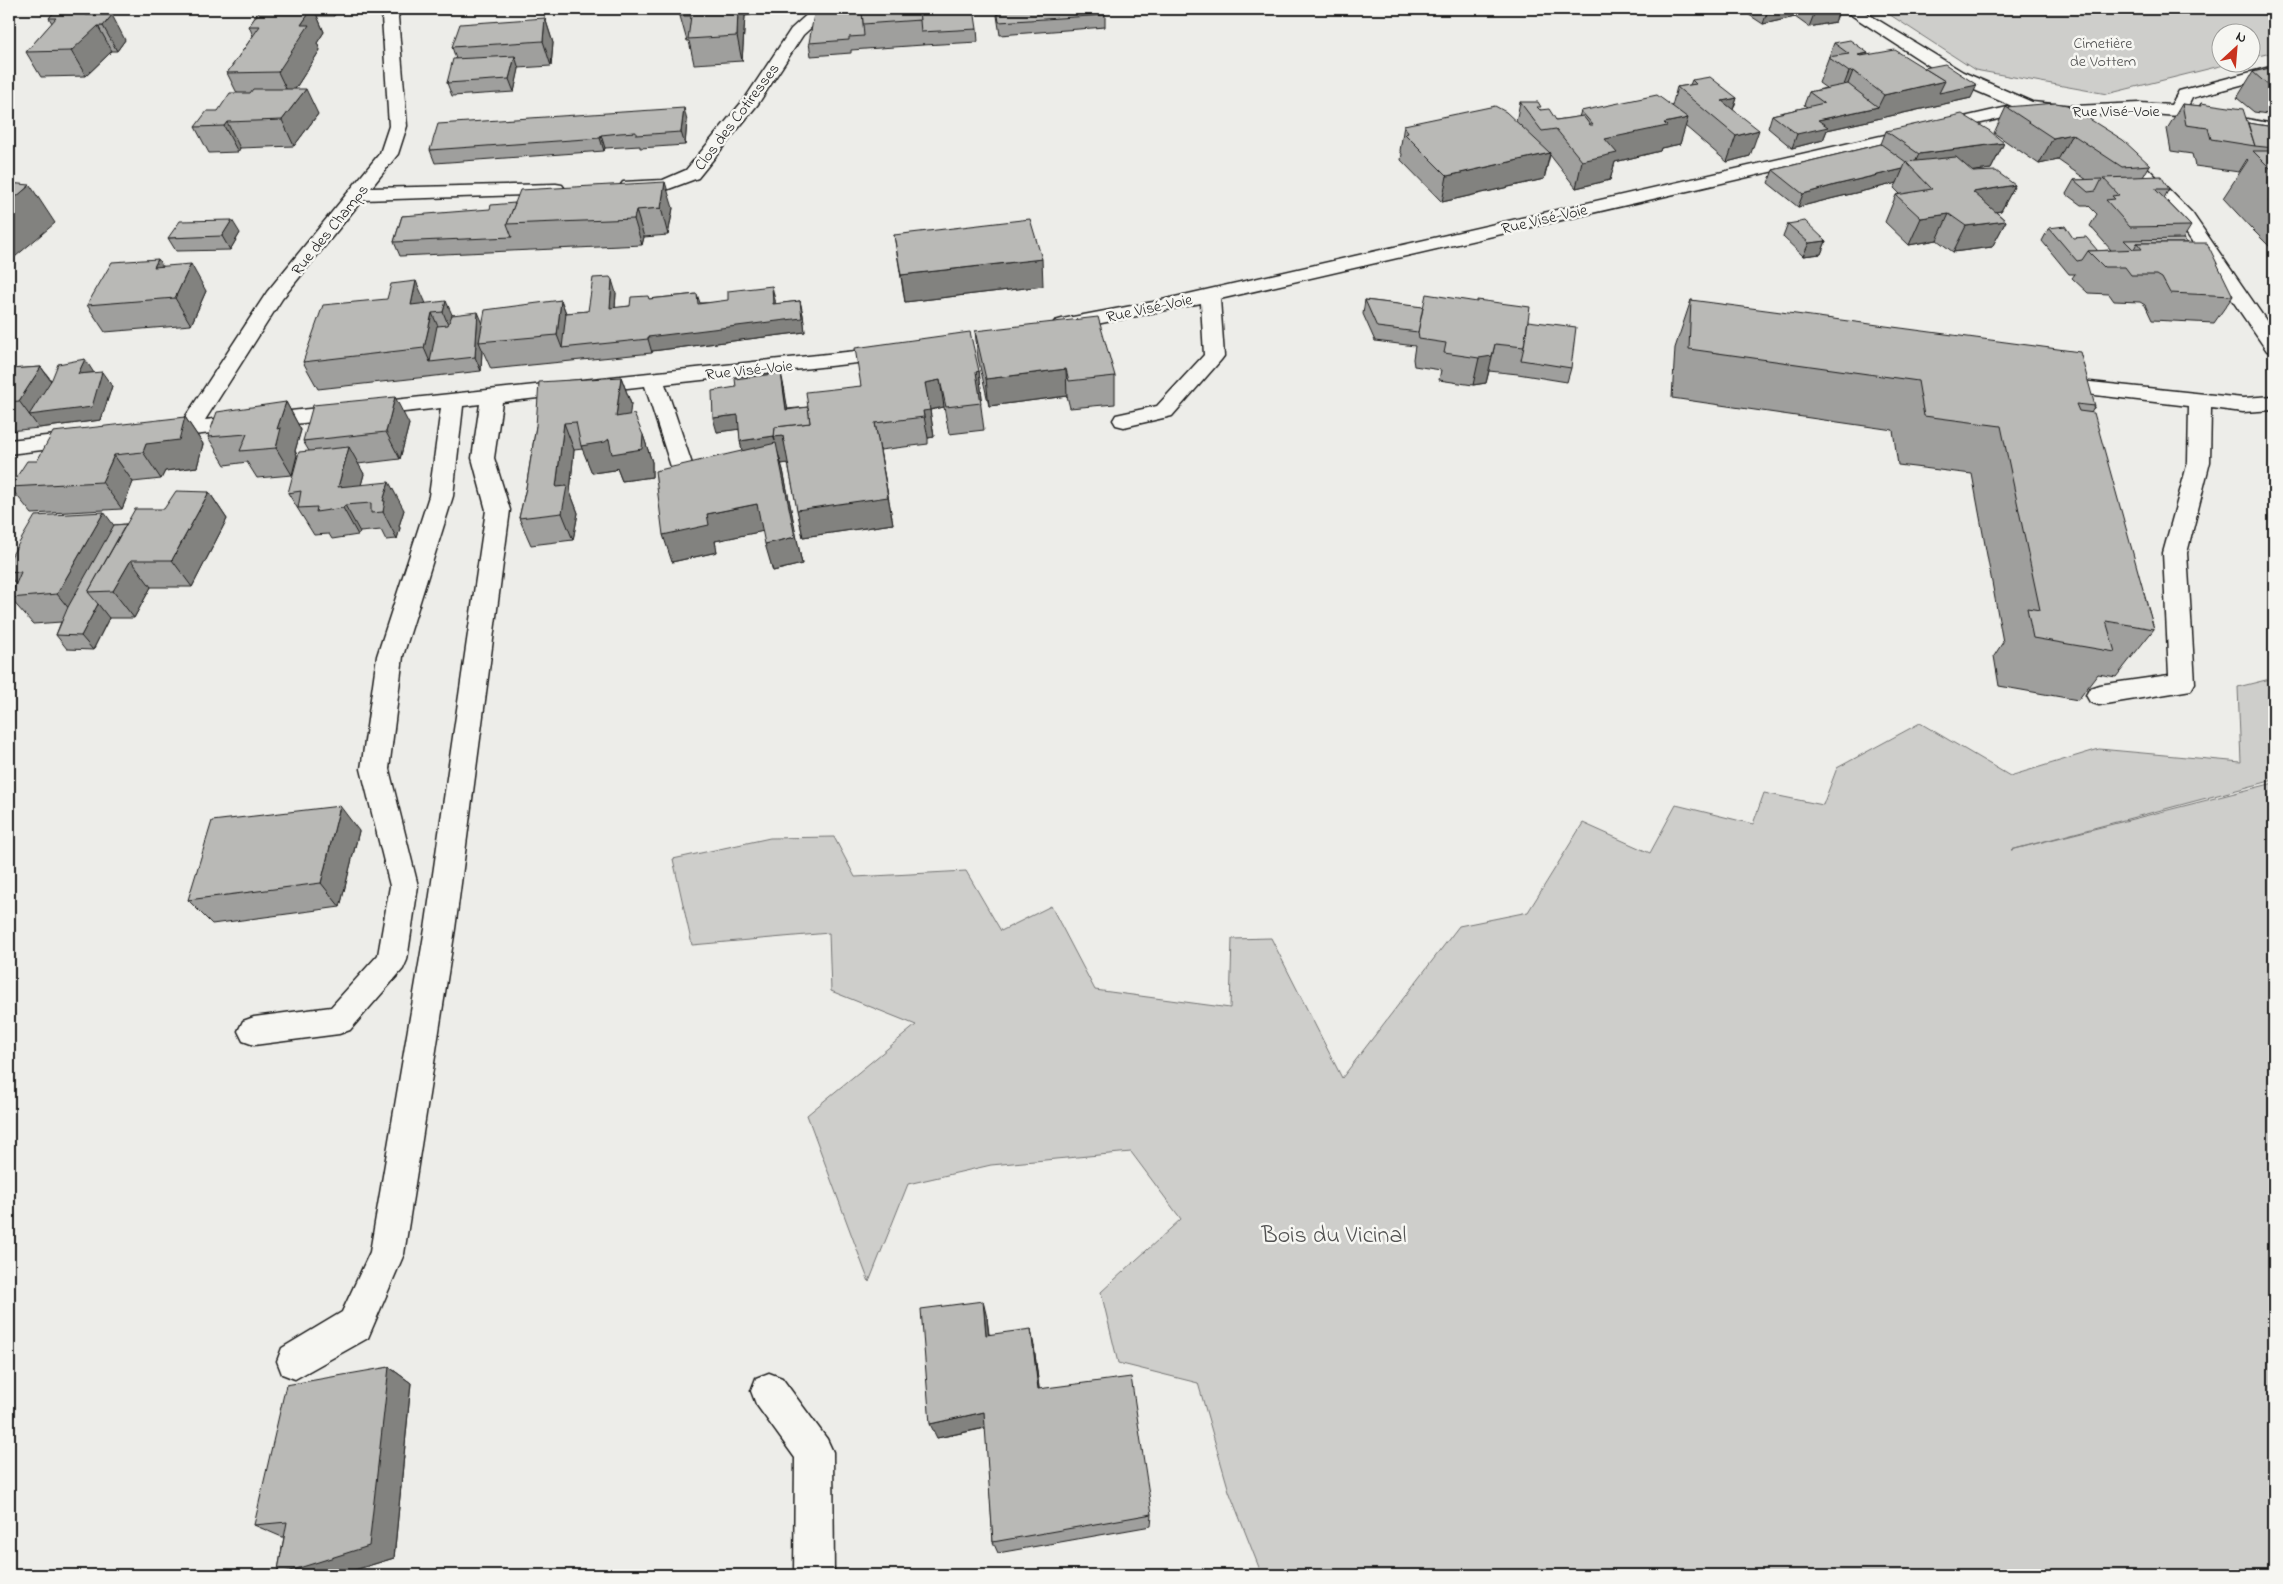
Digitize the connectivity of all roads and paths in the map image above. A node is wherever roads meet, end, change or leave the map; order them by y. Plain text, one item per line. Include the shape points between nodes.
1 (394, 9) edge
2 (823, 9) edge
3 (895, 9) edge
4 (1850, 9) edge
5 (2274, 71) edge
6 (2029, 107) junction
7 (2074, 111) junction
8 (2177, 111) junction
9 (2274, 129) edge
10 (611, 187) edge
11 (573, 189) edge
12 (359, 194) junction
13 (1210, 294) junction
14 (1048, 328) edge
15 (2274, 347) edge
16 (913, 351) edge
17 (653, 379) junction
18 (2034, 382) edge
19 (492, 396) junction
20 (453, 400) junction
21 (2200, 400) junction
22 (2274, 403) edge
23 (1124, 420) dead end
24 (189, 428) junction
25 (142, 433) edge
26 (104, 437) edge
27 (9, 447) edge
28 (727, 476) edge
29 (2099, 695) edge
30 (254, 1031) dead end
31 (295, 1361) dead end
32 (769, 1391) dead end
33 (814, 1575) edge

1 - 12 street, Rue des Champs via 390,17 398,126 390,154
2 - 3 street, Clos des Cotiresses via 851,13
2 - 10 street, Clos des Cotiresses via 797,32 752,100 692,174 666,185
4 - 6 street via 1957,76
5 - 8 street via 2185,95
6 - 7 street, Rue Visé-Voie
6 - 13 street, Rue Visé-Voie
7 - 8 street, Rue Visé-Voie via 2140,108
7 - 15 street via 2129,157 2185,217
8 - 9 street, Rue Visé-Voie
11 - 12 street
12 - 24 street, Rue des Champs via 342,210 274,296
13 - 14 street, Rue Visé-Voie
13 - 23 street via 1214,356 1164,410
16 - 17 street, Rue Visé-Voie
17 - 19 street, Rue Visé-Voie
17 - 28 street via 687,482
18 - 21 street
19 - 20 street, Rue Visé-Voie
19 - 31 street via 483,458 498,510 440,929 386,1254 355,1325
20 - 24 street, Rue Visé-Voie
20 - 30 street via 442,496 390,656 375,768 404,886 392,960 339,1020
21 - 22 street via 2243,405
21 - 29 street via 2199,462 2175,553 2182,683
24 - 25 street, Rue Visé-Voie
26 - 27 street
32 - 33 street via 814,1452

